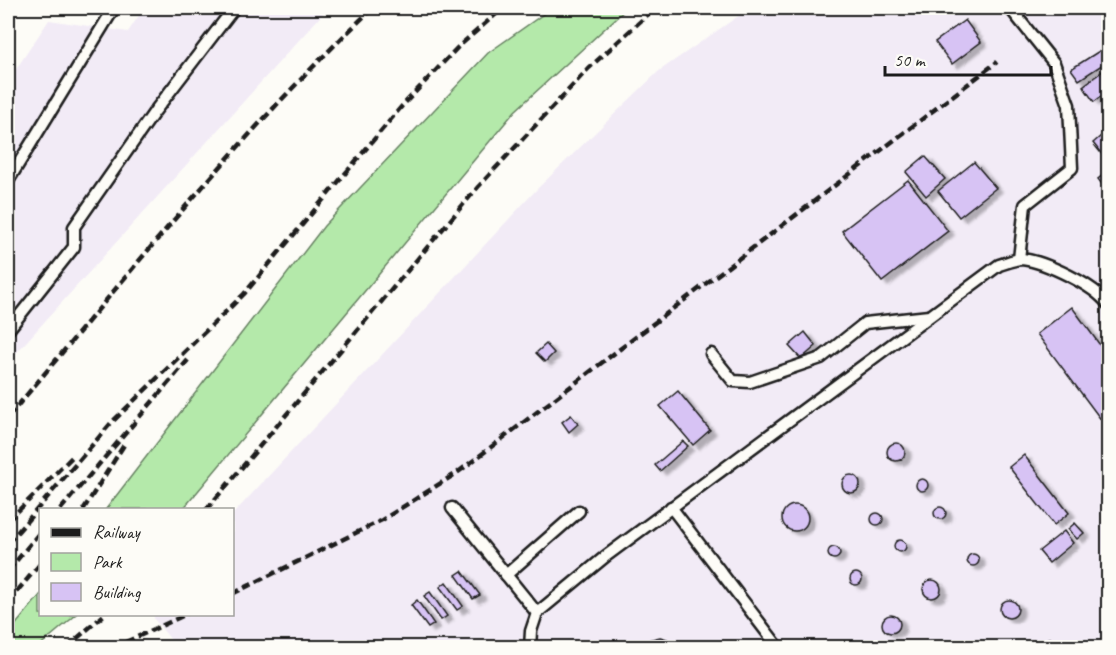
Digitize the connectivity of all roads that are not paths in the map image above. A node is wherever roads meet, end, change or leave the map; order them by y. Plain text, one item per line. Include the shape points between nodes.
1 (114, 8) edge
2 (234, 8) edge
3 (1010, 8) edge
4 (8, 181) edge
5 (1019, 259) junction
6 (1108, 304) edge
7 (930, 316) junction
8 (8, 330) edge
9 (711, 354) dead end
10 (671, 507) junction
11 (452, 508) dead end
12 (579, 512) dead end
13 (506, 575) junction
14 (537, 613) junction
15 (530, 648) edge
16 (779, 648) edge

1 - 4 lane
2 - 8 lane via 155,111 74,227 74,247
3 - 5 lane via 1054,63 1069,105 1072,168 1025,205
5 - 6 lane via 1039,262 1066,275 1100,293
5 - 7 lane via 999,265
7 - 9 lane via 865,323 821,358 750,382 733,381
7 - 10 lane
10 - 14 lane
10 - 16 lane
11 - 13 lane
12 - 13 lane
13 - 14 lane
14 - 15 lane

